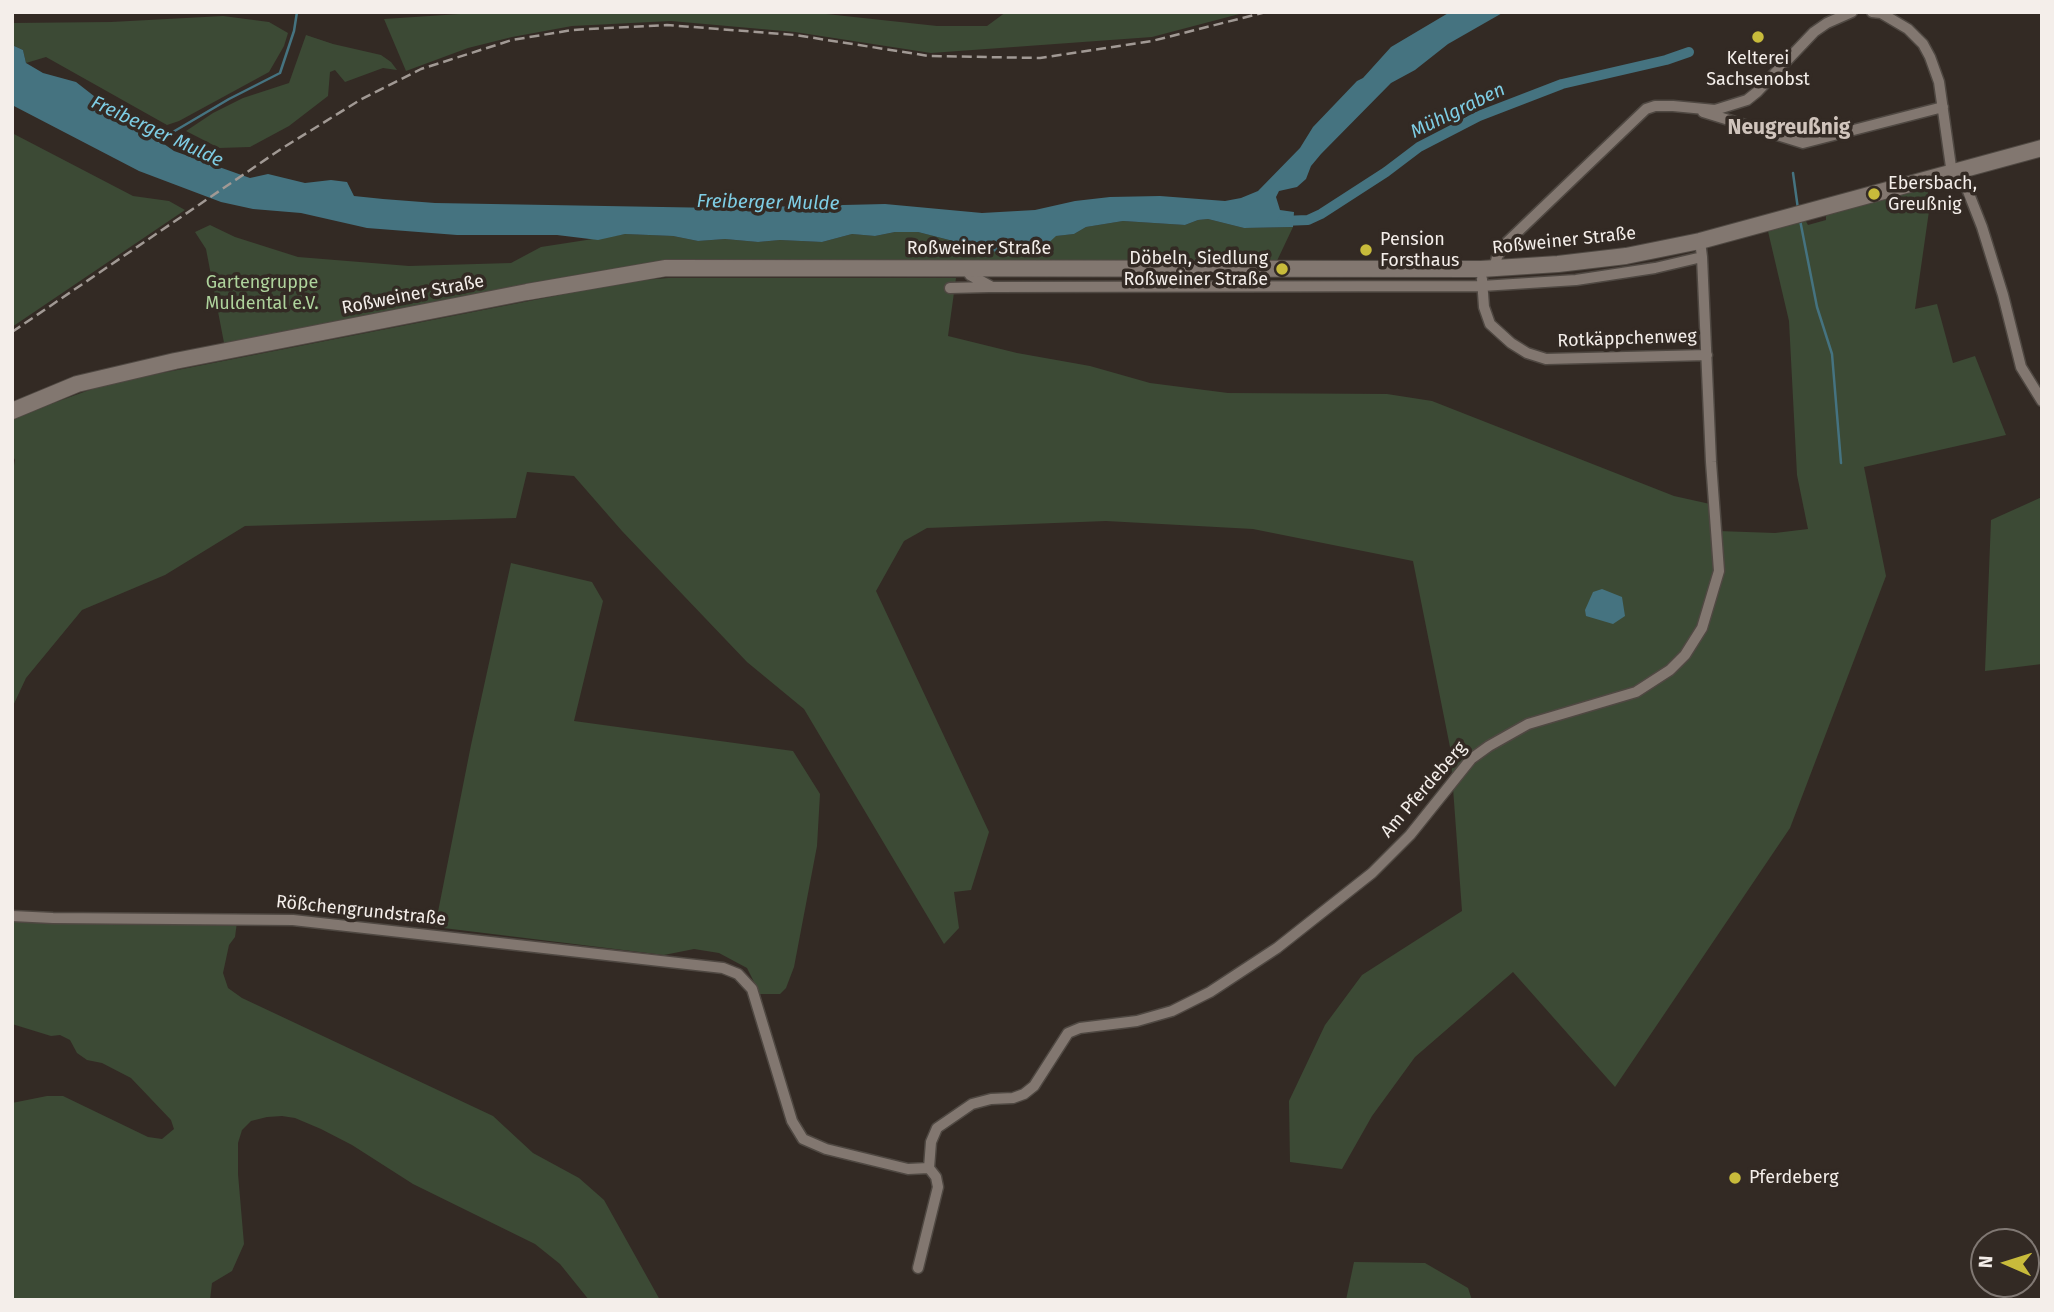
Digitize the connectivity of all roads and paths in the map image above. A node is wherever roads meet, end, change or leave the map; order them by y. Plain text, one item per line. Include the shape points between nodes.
1 (1852, 12) edge
2 (1872, 12) edge
3 (1943, 107) junction
4 (1699, 110) junction
5 (2042, 148) edge
6 (1956, 172) junction
7 (1701, 249) junction
8 (966, 269) junction
9 (1310, 269) junction
10 (1406, 269) junction
11 (1488, 269) junction
12 (1482, 286) junction
13 (992, 287) junction
14 (1310, 287) junction
15 (1406, 287) junction
16 (950, 288) dead end
17 (1707, 355) junction
18 (2042, 401) edge
19 (12, 411) edge
20 (12, 916) edge
21 (929, 1168) junction
22 (918, 1268) dead end

1 - 4 street via 1814,32 1747,100
2 - 3 street via 1908,29 1923,44 1939,82
3 - 4 street via 1803,143
3 - 6 street
4 - 11 street via 1655,106 1637,117 1504,245
5 - 6 main road, Roßweiner Straße
6 - 7 main road, Roßweiner Straße
6 - 18 street via 1982,227 2021,367
7 - 11 main road, Roßweiner Straße
7 - 12 street via 1655,268
7 - 17 street, Am Pferdeberg
8 - 9 main road, Roßweiner Straße
8 - 13 street
8 - 19 main road, Roßweiner Straße via 688,267 628,273 176,361 77,384
9 - 10 main road, Roßweiner Straße
9 - 14 street
10 - 11 main road, Roßweiner Straße
10 - 15 street
11 - 12 street, Rotkäppchenweg
12 - 15 street
12 - 17 street, Rotkäppchenweg via 1490,324 1527,353 1546,359
13 - 14 street
13 - 16 street
14 - 15 street
17 - 21 street, Am Pferdeberg via 1719,571 1702,628 1685,655 1636,692 1528,724 1489,746 1471,759 1410,835 1372,873 1277,948 1172,1011 1068,1033 1024,1094 972,1104 937,1128
20 - 21 street, Rößchengrundstraße via 293,920 723,968 738,974 752,989 792,1121 803,1139 896,1166
21 - 22 street, Am Pferdeberg via 938,1187

